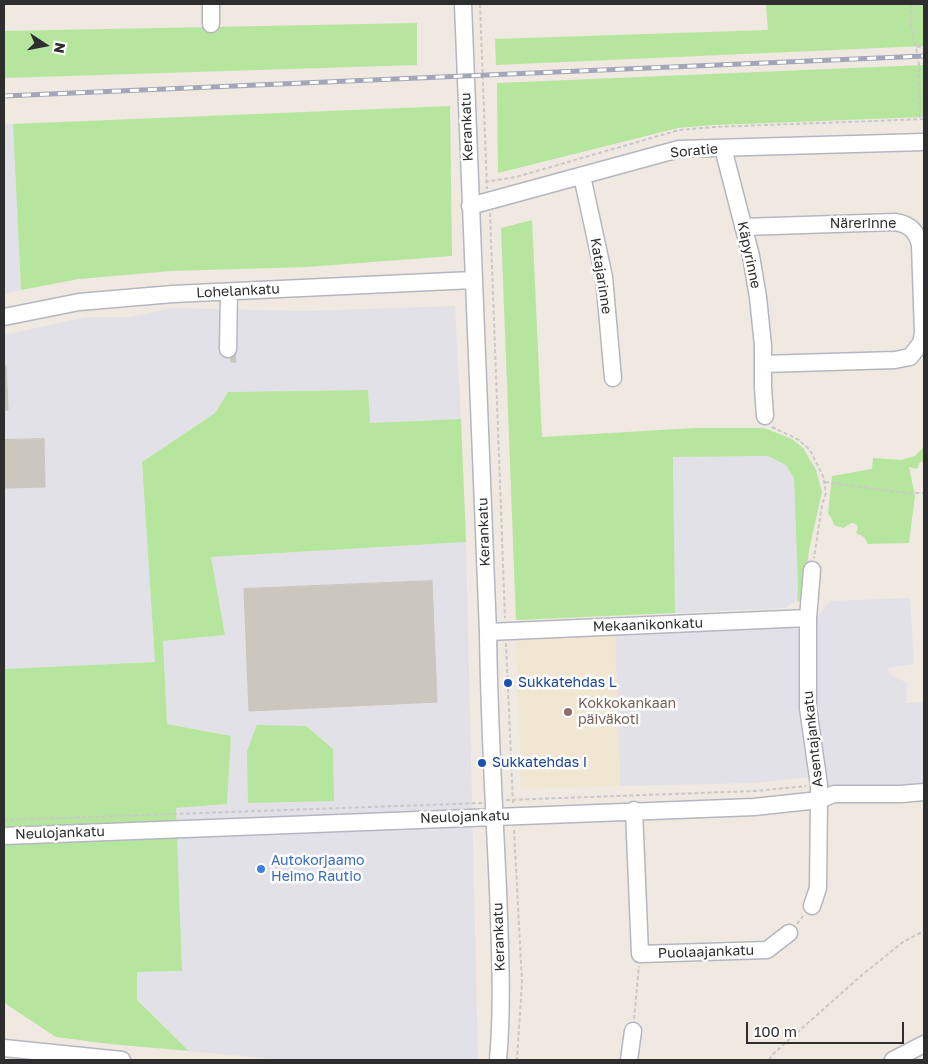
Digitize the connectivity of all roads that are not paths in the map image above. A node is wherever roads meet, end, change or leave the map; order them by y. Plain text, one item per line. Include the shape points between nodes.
1 (211, 4) edge
2 (462, 4) edge
3 (212, 24) dead end
4 (924, 142) edge
5 (723, 148) junction
6 (582, 176) junction
7 (470, 206) junction
8 (743, 227) junction
9 (473, 280) junction
10 (229, 292) junction
11 (4, 317) edge
12 (228, 349) dead end
13 (763, 364) junction
14 (613, 378) dead end
15 (765, 416) road end
16 (812, 570) road end
17 (808, 618) junction
18 (488, 632) junction
19 (819, 792) junction
20 (924, 792) edge
21 (495, 809) junction
22 (634, 810) junction
23 (4, 836) edge
24 (812, 906) road end
25 (789, 933) road end
26 (633, 1031) road end
27 (924, 1044) edge
28 (4, 1048) edge
29 (122, 1060) edge
30 (498, 1060) edge
31 (629, 1060) edge
32 (893, 1060) edge

1 - 3 street
2 - 7 street, Kerankatu
4 - 5 street, Soratie
5 - 6 street, Soratie via 679,149
5 - 8 street, Käpyrinne
6 - 7 street, Soratie
6 - 14 street, Katajarinne via 604,277
7 - 9 street, Kerankatu
8 - 13 street, Käpyrinne via 758,297
8 - 13 street, Närerinne via 895,222 910,227 918,236 920,245 923,333 914,354 895,360
9 - 10 street, Lohelankatu
9 - 18 street, Kerankatu
10 - 11 street, Lohelankatu via 79,302
10 - 12 street
13 - 15 street, Käpyrinne
16 - 17 street, Asentajankatu
17 - 18 street, Mekaanikonkatu
17 - 19 street, Asentajankatu via 808,708
18 - 21 street, Kerankatu
19 - 20 street, Neulojankatu
19 - 22 street, Neulojankatu via 754,807
19 - 24 street, Asentajankatu via 818,888
21 - 22 street, Neulojankatu
21 - 23 street, Neulojankatu
21 - 30 street, Kerankatu via 501,1026
22 - 25 street, Puolaajankatu via 640,954 767,950
26 - 31 street
27 - 32 street
28 - 29 street

